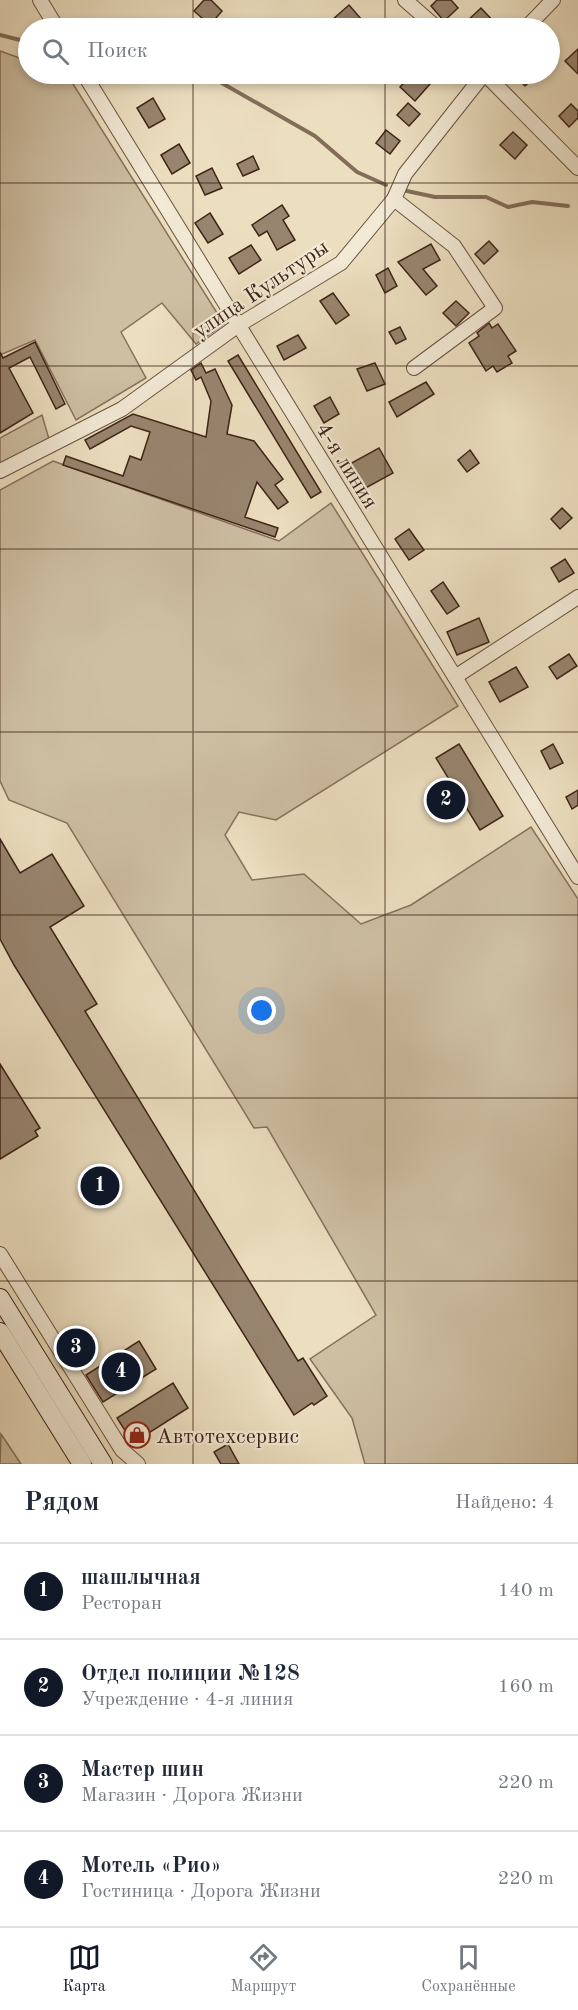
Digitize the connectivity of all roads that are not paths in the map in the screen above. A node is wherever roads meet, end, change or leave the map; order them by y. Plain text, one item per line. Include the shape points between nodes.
1 (40, 0) edge
2 (405, 0) edge
3 (553, 0) edge
4 (51, 18) edge
5 (426, 18) edge
6 (536, 18) edge
7 (90, 84) edge
8 (476, 84) edge
9 (494, 84) edge
10 (578, 168) edge
11 (394, 199) junction
12 (237, 326) junction
13 (414, 368) dead end
14 (0, 471) edge
15 (578, 597) edge
16 (455, 677) junction
17 (578, 877) edge
18 (0, 1254) edge
19 (0, 1298) edge
20 (0, 1332) edge
21 (82, 1464) edge
22 (103, 1464) edge
23 (138, 1464) edge

1 - 4 street
2 - 5 street
3 - 6 street
7 - 12 street, 4-я линия
8 - 11 street, улица Культуры via 405,174
9 - 10 street
11 - 12 street, улица Культуры via 340,263
11 - 13 street via 454,246 495,308
12 - 14 street, улица Культуры via 122,409
12 - 16 street, 4-я линия
15 - 16 street
16 - 17 street, 4-я линия
18 - 23 street via 122,1450
19 - 22 main road
20 - 21 main road

